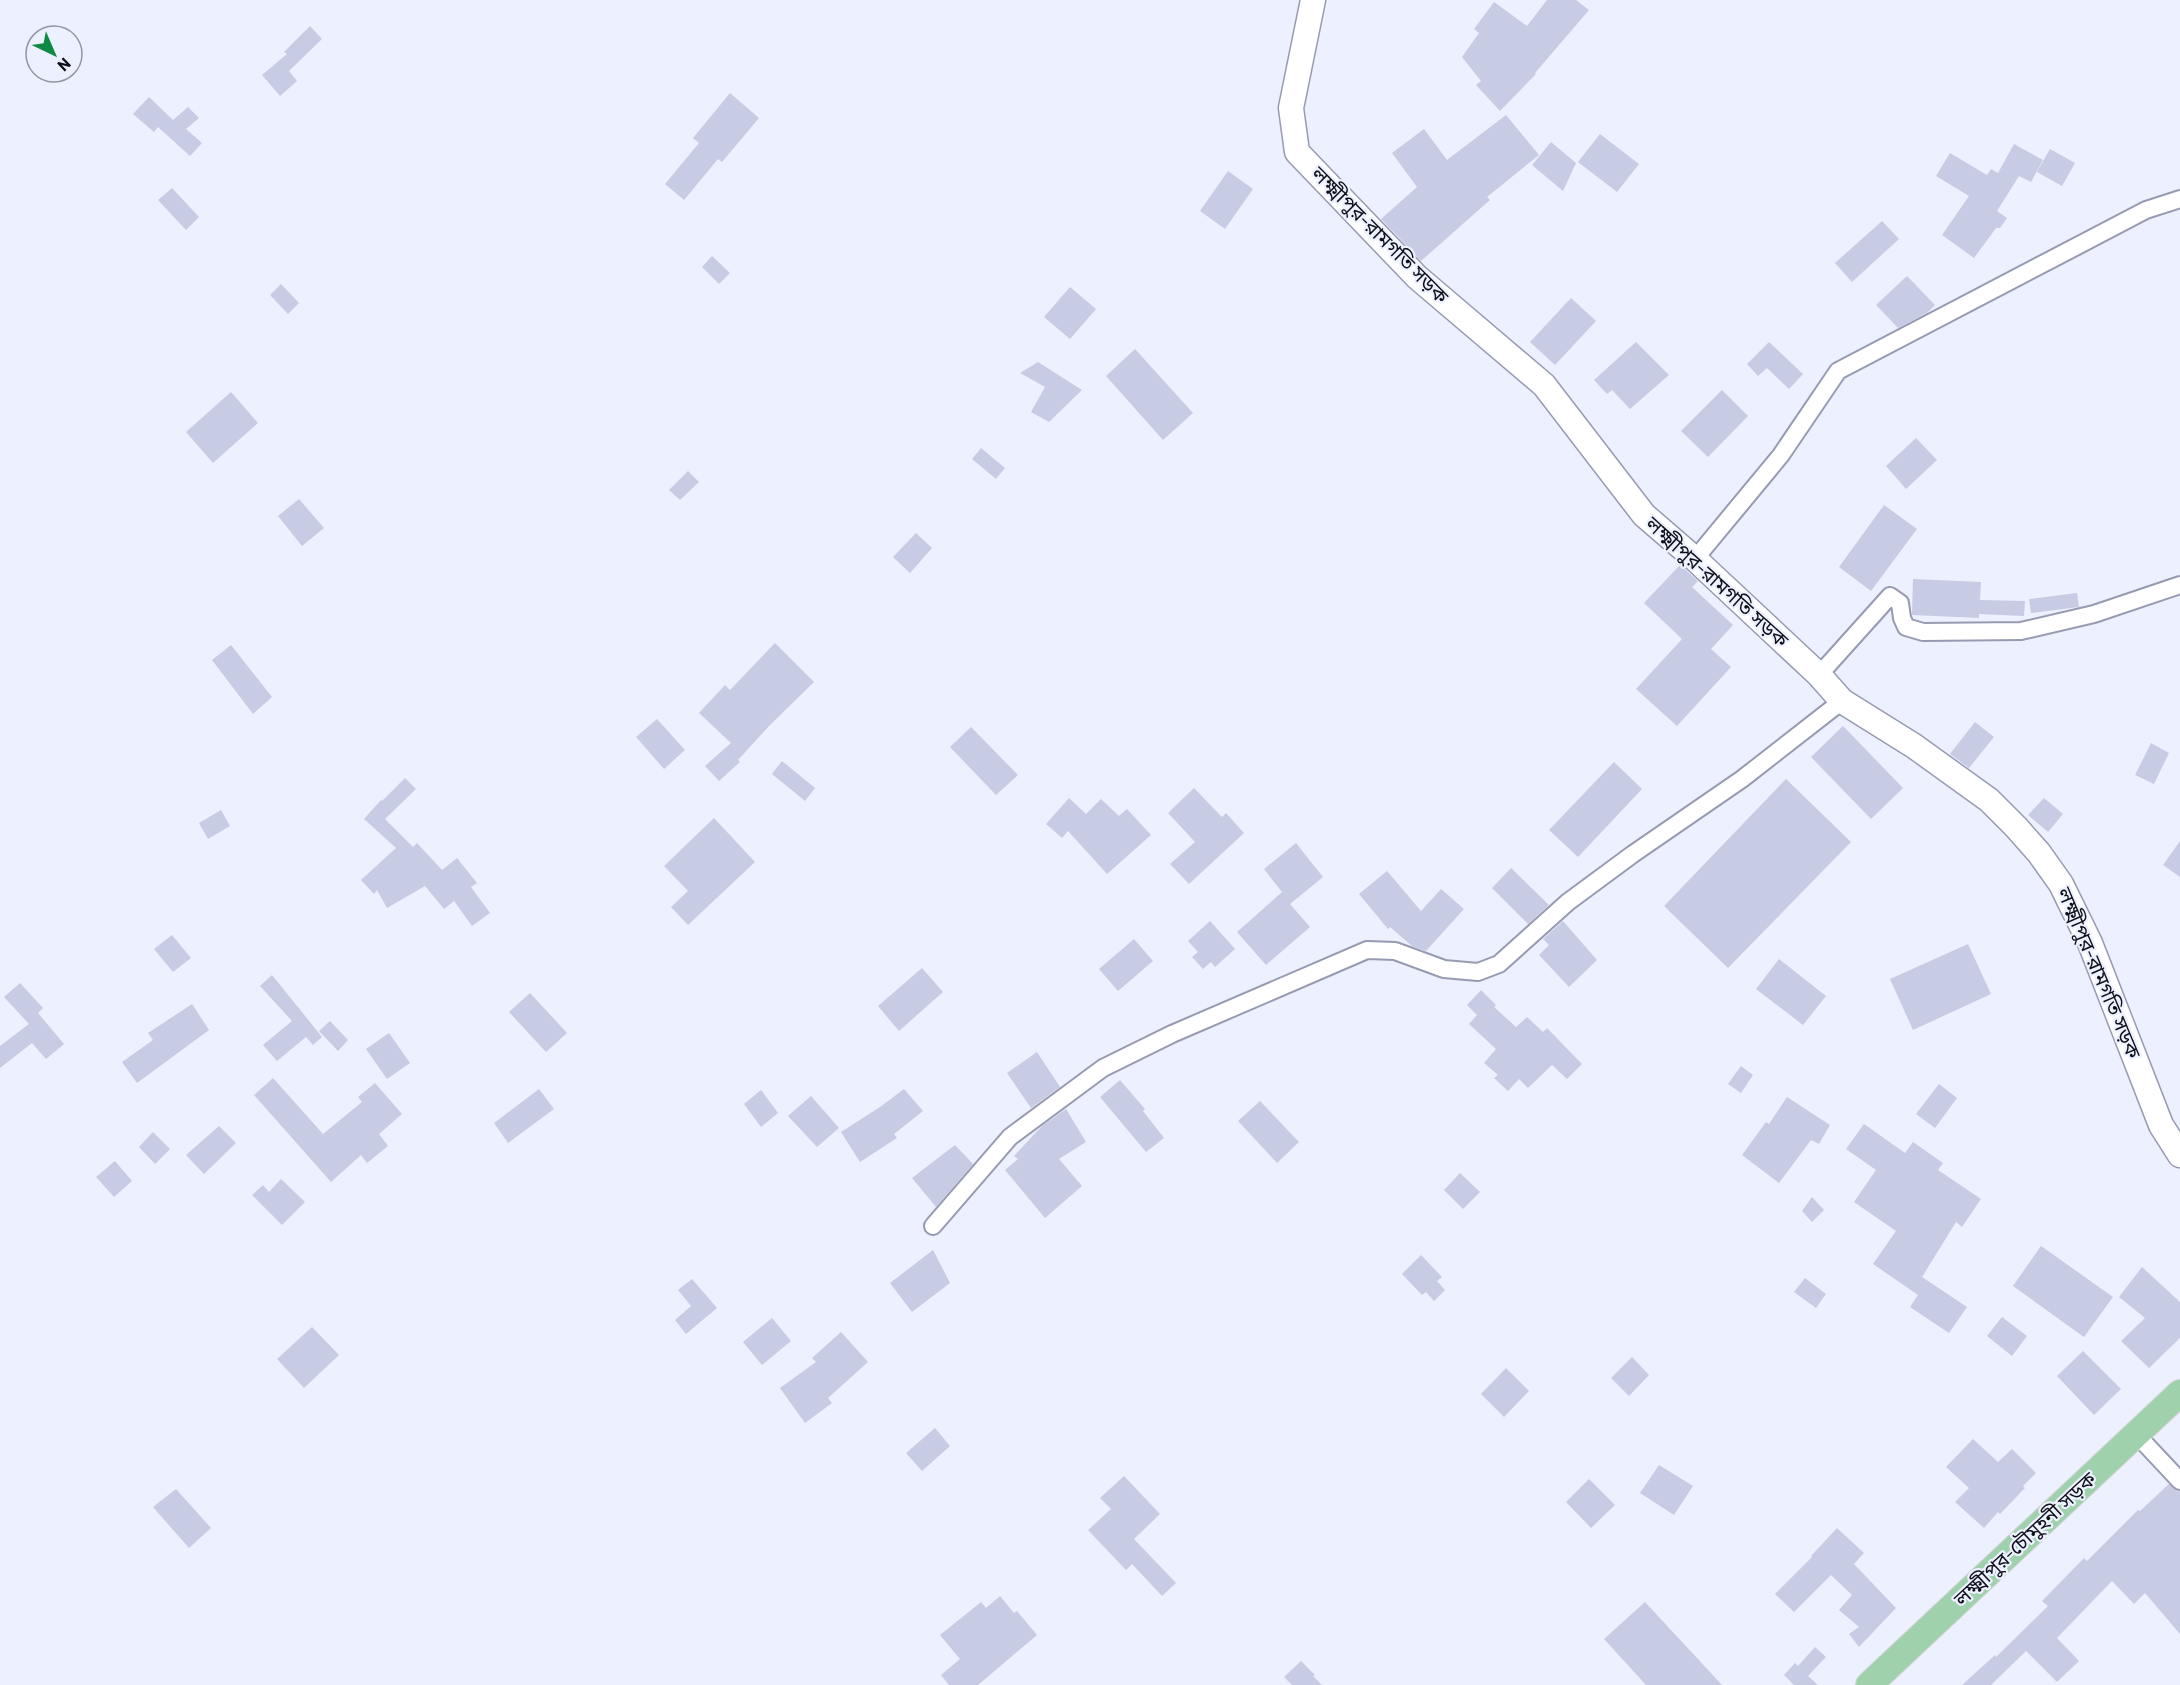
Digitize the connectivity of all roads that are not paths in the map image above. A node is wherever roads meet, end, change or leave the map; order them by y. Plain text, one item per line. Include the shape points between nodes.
1 (1313, 0) edge
2 (2180, 199) edge
3 (1695, 559) junction
4 (2180, 585) edge
5 (1819, 675) junction
6 (1842, 701) junction
7 (2180, 1155) edge
8 (933, 1226) dead end
9 (2180, 1393) edge
10 (2136, 1434) junction
11 (2180, 1480) edge
12 (1869, 1685) edge

1 - 3 main road, লক্ষ্মীপুর-রামগতি সড়ক via 1291,108 1297,152 1417,277 1544,385 1644,515
2 - 3 street via 2136,215 1838,371 1781,455
3 - 5 main road, লক্ষ্মীপুর-রামগতি সড়ক
4 - 5 street via 2094,614 2021,631 1923,632 1906,627 1900,603 1890,596
5 - 6 main road, লক্ষ্মীপুর-রামগতি সড়ক
6 - 7 main road, লক্ষ্মীপুর-রামগতি সড়ক via 1989,800 2039,853 2061,884 2090,943 2162,1125
6 - 8 street via 1742,779 1568,902 1499,964 1478,972 1444,969 1395,951 1366,950 1172,1034 1103,1068 1010,1137
9 - 10 main road, লক্ষ্মীপুর-চৌমুহনী সড়ক
10 - 11 street
10 - 12 main road, লক্ষ্মীপুর-চৌমুহনী সড়ক

